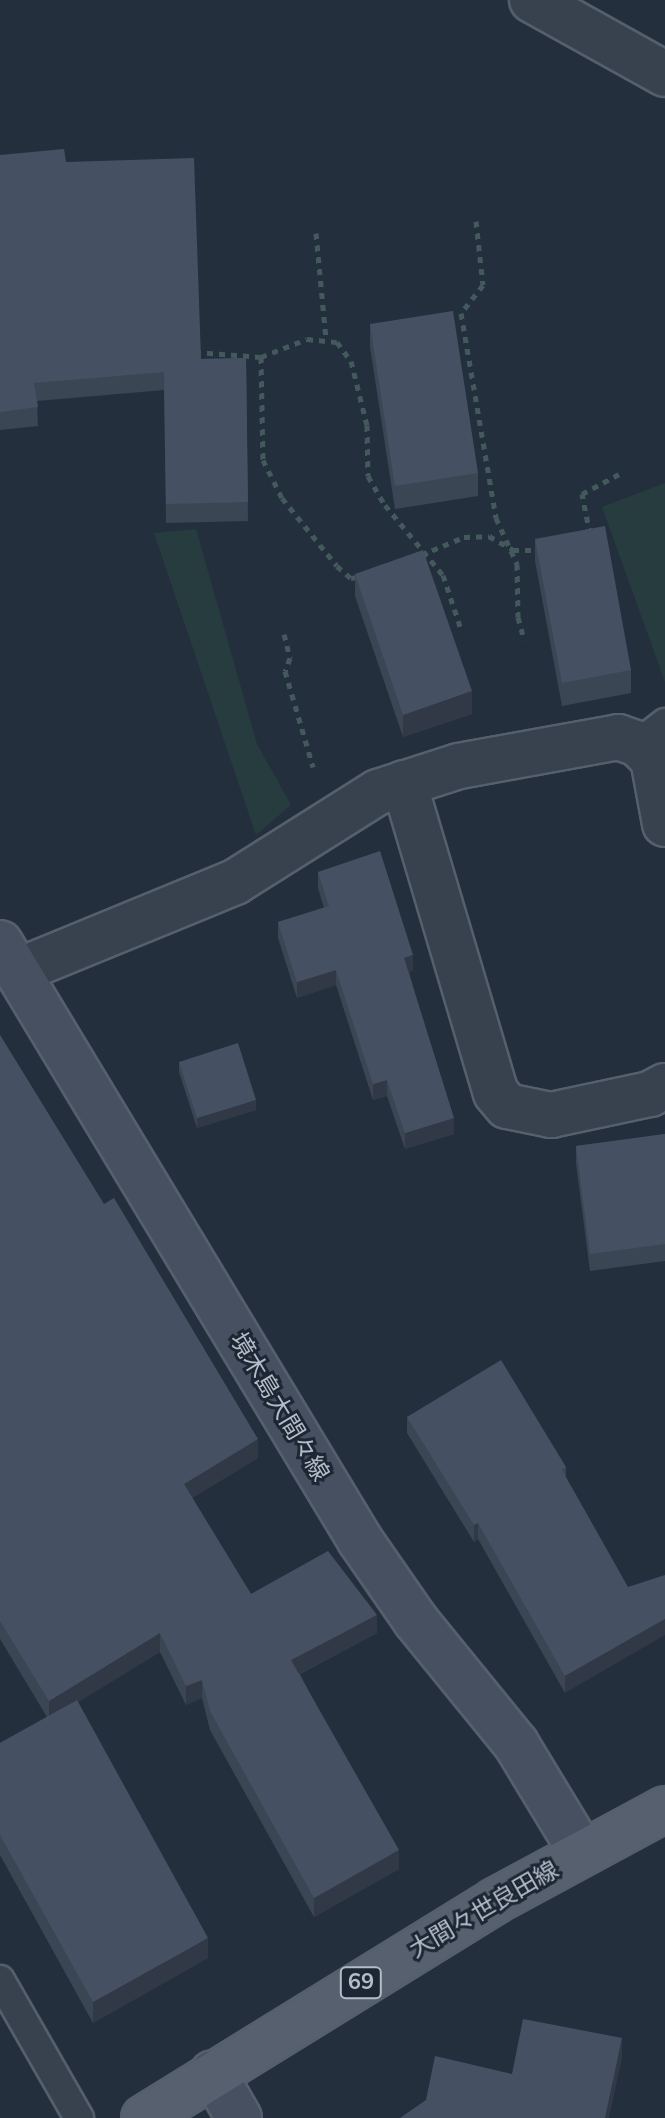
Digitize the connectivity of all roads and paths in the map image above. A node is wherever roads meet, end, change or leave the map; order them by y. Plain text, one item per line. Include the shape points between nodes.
1 (532, 0) edge
2 (665, 74) edge
3 (476, 221) dead end
4 (316, 233) dead end
5 (326, 338) junction
6 (181, 352) edge
7 (261, 357) junction
8 (623, 472) dead end
9 (584, 544) edge
10 (513, 550) junction
11 (550, 550) edge
12 (426, 552) junction
13 (413, 558) edge
14 (368, 576) edge
15 (461, 629) dead end
16 (284, 634) dead end
17 (524, 640) dead end
18 (652, 734) edge
19 (314, 772) dead end
20 (404, 783) junction
21 (665, 824) edge
22 (9, 957) edge
23 (665, 1086) edge
24 (665, 1809) edge
25 (582, 1853) junction
26 (0, 1980) edge
27 (213, 2073) junction
28 (79, 2118) edge
29 (144, 2118) edge
30 (239, 2118) edge

1 - 2 street
3 - 10 path via 483,285 461,313 496,518
4 - 5 path
5 - 7 path via 307,339
5 - 12 path via 337,342 351,361 367,425 368,476 385,505
6 - 7 path
7 - 14 path via 263,460 282,498 337,566 351,578
8 - 9 path via 582,494 591,538
10 - 11 path
10 - 12 path via 489,536 464,537
10 - 17 path
12 - 13 path
12 - 15 path via 443,575
16 - 19 path via 290,658 285,671
18 - 20 street via 459,766
18 - 21 street
20 - 22 street via 331,819 235,882
20 - 23 street via 496,1093 507,1106 551,1115 650,1094
22 - 25 main road, 境木島大間々線 via 360,1540 416,1621 516,1744
24 - 25 main road, 大間々世良田線 / 69
25 - 27 main road, 大間々世良田線 / 69
26 - 28 lane
27 - 29 main road, 大間々世良田線 / 69
27 - 30 main road

